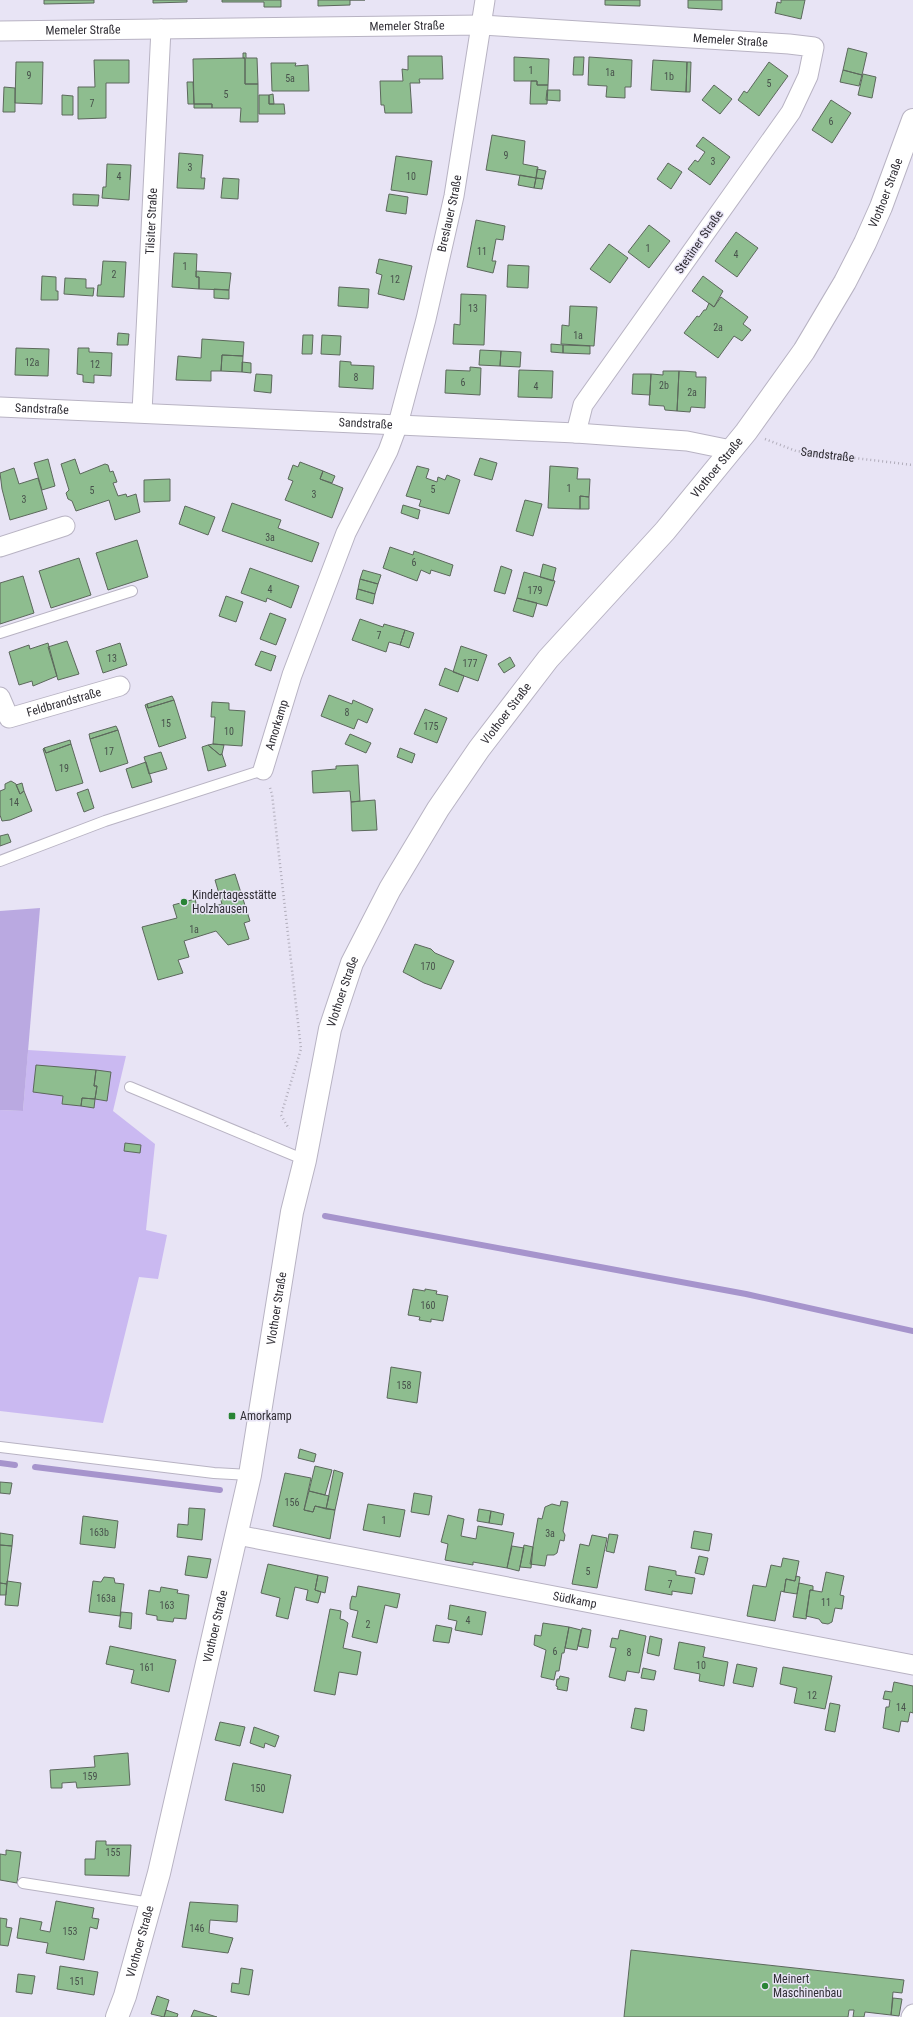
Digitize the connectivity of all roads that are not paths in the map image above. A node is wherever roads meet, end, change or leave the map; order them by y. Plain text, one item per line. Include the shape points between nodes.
1 (485, 0) edge
2 (482, 25) junction
3 (161, 29) junction
4 (0, 32) edge
5 (814, 48) joint
6 (913, 120) edge
7 (0, 407) edge
8 (142, 412) junction
9 (398, 424) junction
10 (576, 433) junction
11 (731, 450) junction
12 (65, 526) dead end
13 (0, 547) edge
14 (132, 591) dead end
15 (0, 633) edge
16 (120, 686) dead end
17 (0, 697) edge
18 (4, 723) edge
19 (263, 770) joint
20 (0, 861) edge
21 (130, 1087) dead end
22 (306, 1153) junction
23 (0, 1447) edge
24 (250, 1476) junction
25 (237, 1535) junction
26 (913, 1665) edge
27 (23, 1883) dead end
28 (150, 1903) junction
29 (913, 2014) edge
30 (117, 2017) edge
31 (911, 2017) edge

1 - 2 street, Breslauer Straße
2 - 3 street, Memeler Straße
2 - 5 street, Memeler Straße via 789,44
2 - 9 street, Breslauer Straße via 454,196 426,319
3 - 4 street, Memeler Straße
3 - 8 street, Tilsiter Straße
5 - 10 street, Stettiner Straße via 808,76 791,112 583,405
6 - 11 street, Vlothoer Straße via 881,207 846,282 804,351
7 - 8 street, Sandstraße
8 - 9 street, Sandstraße
9 - 10 street, Sandstraße
9 - 19 street, Amorkamp via 388,452 346,533 292,675
10 - 11 street, Sandstraße via 687,441
11 - 22 street, Vlothoer Straße via 665,531 548,659 479,749 438,809 390,889 352,963 330,1029
12 - 13 street
14 - 15 lane
16 - 18 street, Feldbrandstraße
17 - 18 street, Feldbrandstraße
19 - 20 lane via 105,821
21 - 22 lane
22 - 24 street, Vlothoer Straße via 292,1212
23 - 24 lane
24 - 25 street, Vlothoer Straße
25 - 26 street, Südkamp
25 - 28 street, Vlothoer Straße
27 - 28 lane
28 - 30 street, Vlothoer Straße
29 - 31 street

